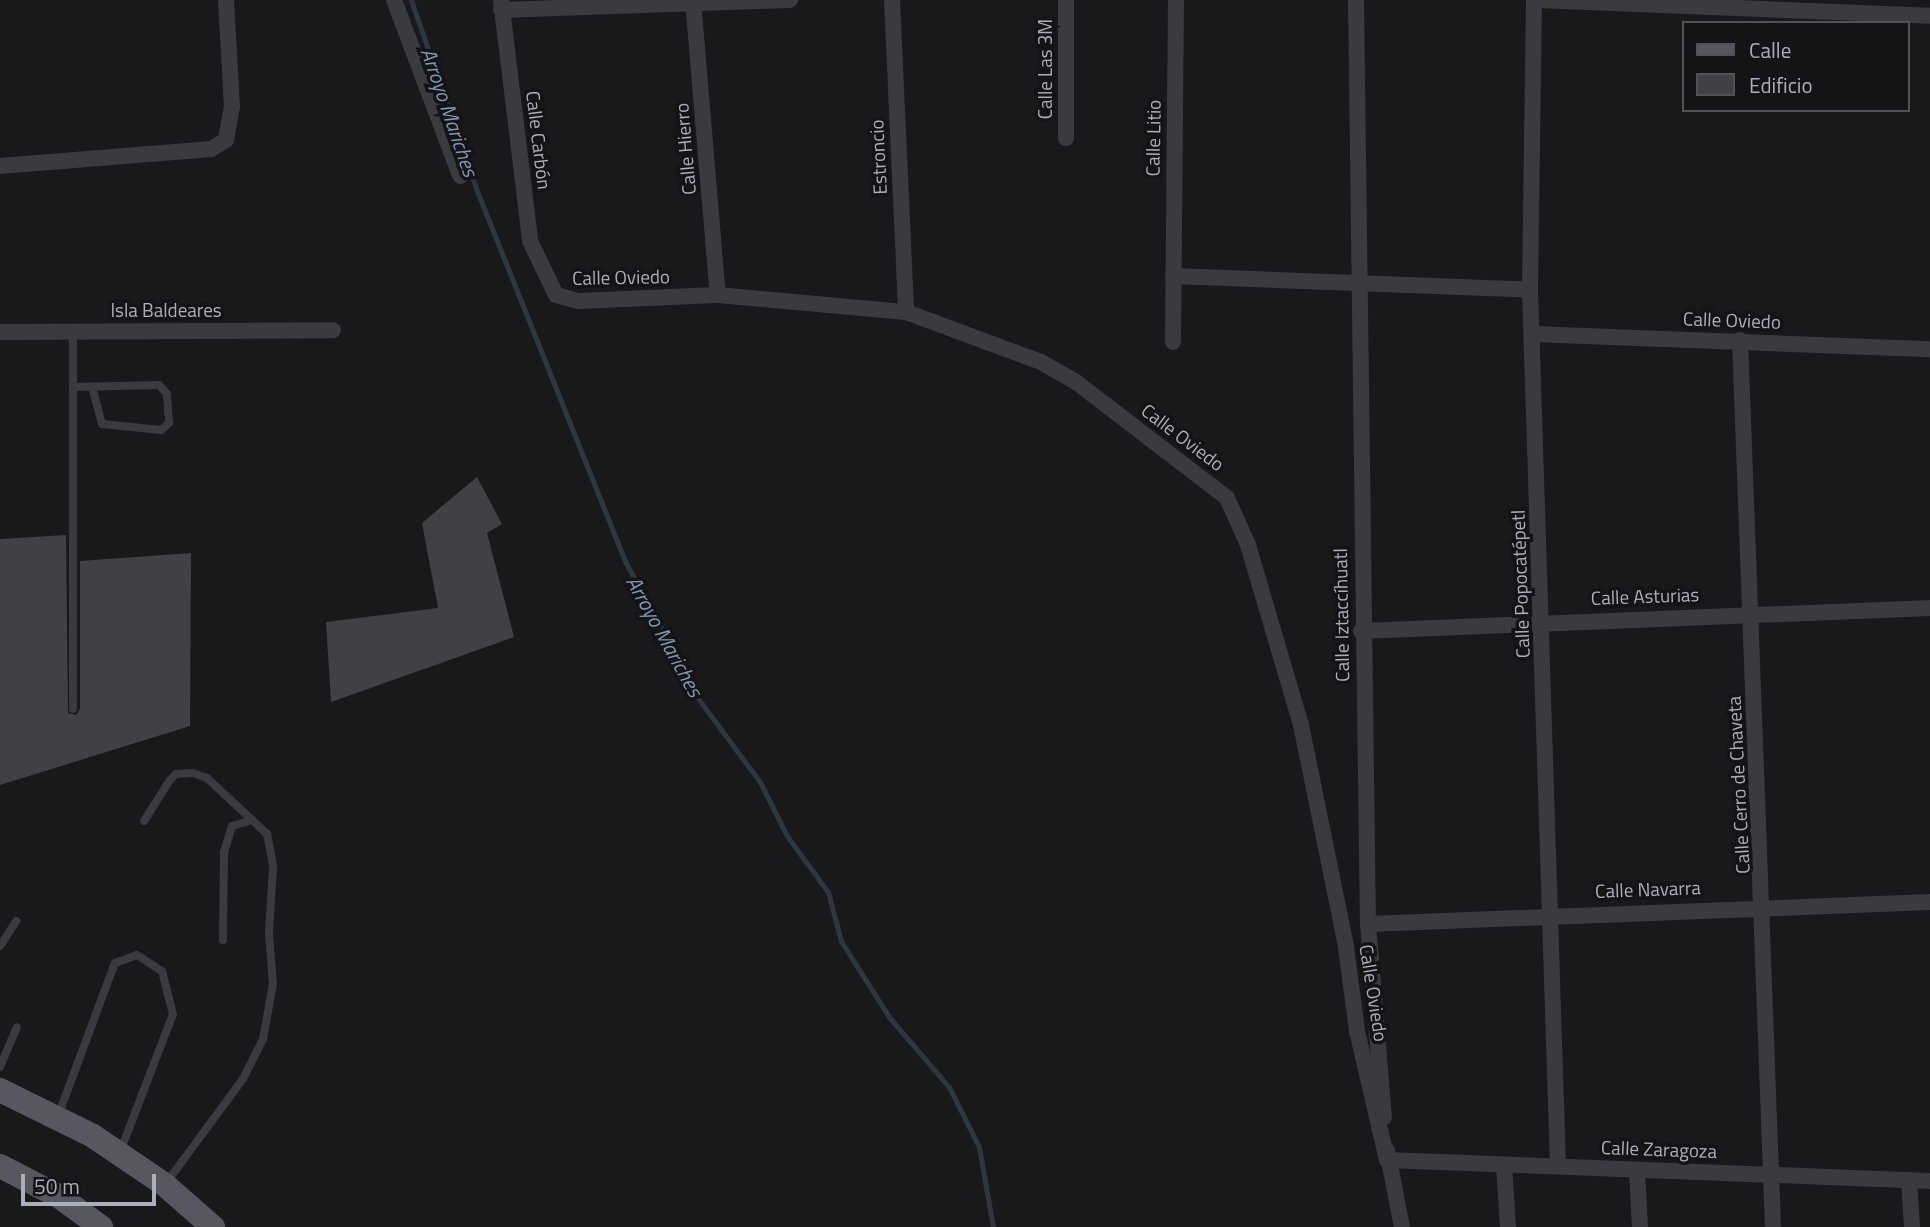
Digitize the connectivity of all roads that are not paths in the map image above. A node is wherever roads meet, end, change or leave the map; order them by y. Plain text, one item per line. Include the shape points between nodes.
1 (226, 0) edge
2 (394, 0) edge
3 (790, 0) edge
4 (892, 0) edge
5 (1066, 0) edge
6 (1176, 0) edge
7 (1356, 0) edge
8 (1536, 0) edge
9 (693, 1) edge
10 (1714, 4) edge
11 (501, 5) edge
12 (1889, 7) edge
13 (1930, 16) edge
14 (1066, 138) dead end
15 (0, 166) edge
16 (460, 176) dead end
17 (1173, 276) junction
18 (545, 282) joint
19 (1359, 285) junction
20 (1530, 290) junction
21 (718, 295) junction
22 (906, 312) junction
23 (332, 330) dead end
24 (0, 332) edge
25 (73, 332) junction
26 (1533, 334) junction
27 (1740, 340) junction
28 (1173, 342) dead end
29 (1930, 349) edge
30 (74, 387) junction
31 (92, 387) junction
32 (1930, 608) edge
33 (1752, 613) junction
34 (1541, 621) junction
35 (1362, 631) junction
36 (73, 709) dead end
37 (252, 820) junction
38 (144, 821) dead end
39 (1930, 902) edge
40 (1765, 905) junction
41 (1554, 914) junction
42 (16, 921) dead end
43 (1368, 923) junction
44 (223, 940) dead end
45 (0, 946) edge
46 (17, 1027) dead end
47 (0, 1067) edge
48 (0, 1090) edge
49 (58, 1116) junction
50 (120, 1154) junction
51 (1387, 1160) junction
52 (0, 1166) edge
53 (1504, 1166) junction
54 (1558, 1166) junction
55 (1637, 1170) junction
56 (1770, 1174) junction
57 (1909, 1180) junction
58 (1930, 1181) edge
59 (165, 1185) junction
60 (101, 1227) edge
61 (213, 1227) edge
62 (1402, 1227) edge
63 (1508, 1227) edge
64 (1640, 1227) edge
65 (1773, 1227) edge
66 (1912, 1227) edge

1 - 15 street via 232,107 226,140 211,149
2 - 16 street
3 - 9 street
4 - 22 street, Estroncio
5 - 14 street, Calle Las 3M
6 - 17 street, Calle Litio
7 - 19 street, Calle Iztaccíhuatl
8 - 10 street
8 - 20 street, Calle Popocatépetl
9 - 11 street
9 - 21 street, Calle Hierro
10 - 12 street
11 - 18 street, Calle Carbón via 530,240
12 - 13 street
17 - 19 street
17 - 28 street, Calle Litio
18 - 21 street, Calle Oviedo via 556,295 578,301
19 - 20 street
19 - 35 street, Calle Iztaccíhuatl
20 - 26 street, Calle Popocatépetl
21 - 22 street, Calle Oviedo
22 - 51 street, Calle Oviedo via 1041,362 1076,382 1227,498 1248,545 1301,725 1360,1044
23 - 25 street, Isla Baldeares
24 - 25 street, Isla Baldeares
25 - 30 lane
26 - 27 street, Calle Oviedo
26 - 34 street, Calle Popocatépetl
27 - 29 street, Calle Oviedo
27 - 33 street, Calle Cerro de Chaveta
30 - 31 lane
30 - 36 lane
31 - 31 lane via 159,385 167,394 169,423 161,430 102,424
32 - 33 street, Calle Asturias
33 - 34 street, Calle Asturias
33 - 40 street, Calle Cerro de Chaveta
34 - 35 street, Calle Asturias
34 - 41 street, Calle Popocatépetl
35 - 43 street, Calle Iztaccíhuatl
37 - 38 lane via 207,778 193,773 170,780
37 - 44 lane via 232,826 224,853
37 - 59 lane via 267,834 273,865 269,933 273,984 263,1039 243,1079
39 - 40 street, Calle Navarra
40 - 41 street, Calle Navarra
40 - 56 street, Calle Cerro de Chaveta
41 - 43 street, Calle Navarra
41 - 54 street, Calle Popocatépetl
42 - 45 lane
43 - 51 street, Calle Iztaccíhuatl
46 - 47 lane
48 - 49 main road
49 - 50 main road
49 - 50 lane via 115,963 137,955 162,971 173,1014
50 - 59 main road
51 - 53 street, Calle Zaragoza
51 - 62 street, Calle Iztaccíhuatl
52 - 60 main road via 60,1197
53 - 54 street, Calle Zaragoza
53 - 63 street
54 - 55 street, Calle Zaragoza
55 - 56 street, Calle Zaragoza
55 - 64 street
56 - 57 street, Calle Zaragoza
56 - 65 street, Calle Cerro de Chaveta
57 - 58 street, Calle Zaragoza
57 - 66 street
59 - 61 main road

